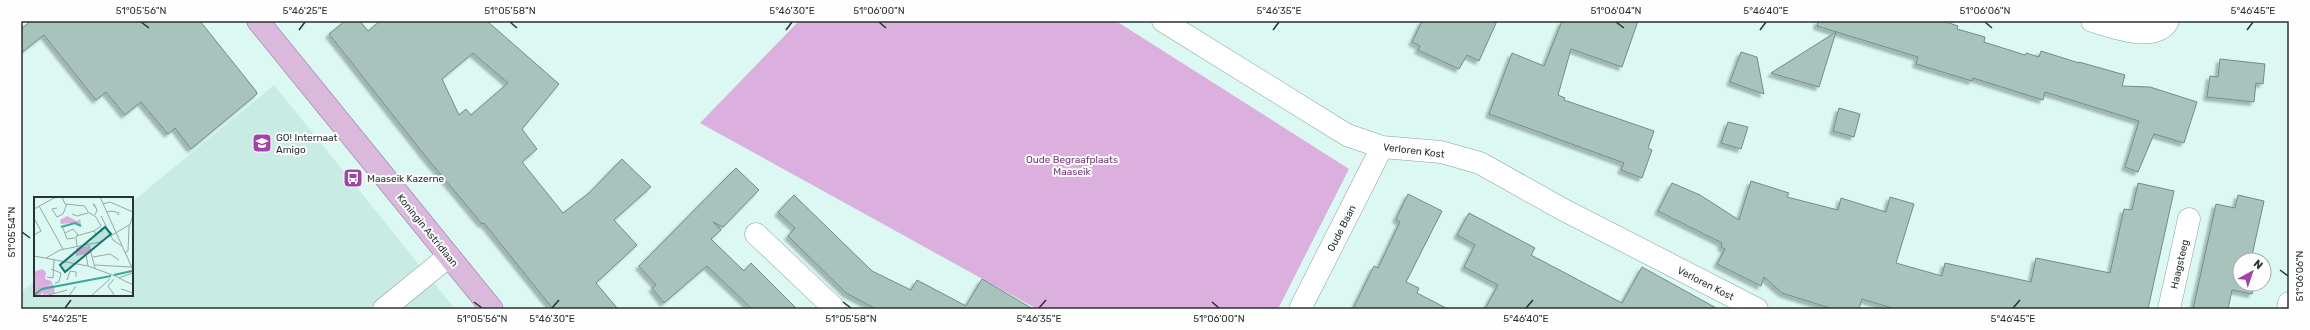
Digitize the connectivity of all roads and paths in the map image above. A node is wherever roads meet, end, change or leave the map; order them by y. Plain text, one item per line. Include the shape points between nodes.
1 (258, 21) edge
2 (1164, 21) edge
3 (2092, 21) edge
4 (2168, 21) edge
5 (1382, 147) junction
6 (2189, 219) dead end
7 (756, 234) dead end
8 (449, 256) junction
9 (2289, 303) edge
10 (384, 309) edge
11 (492, 309) edge
12 (835, 309) edge
13 (1300, 309) edge
14 (1757, 309) edge
15 (2169, 309) edge
16 (2288, 309) edge

1 - 8 main road, Koningin Astridlaan
2 - 5 street, Verloren Kost via 1347,135
3 - 4 street via 2131,32 2153,31
5 - 13 street, Oude Baan
5 - 14 street, Verloren Kost via 1441,152 1480,164
6 - 15 street, Haagsteeg
7 - 12 street
8 - 10 street
8 - 11 main road, Koningin Astridlaan
9 - 16 street

